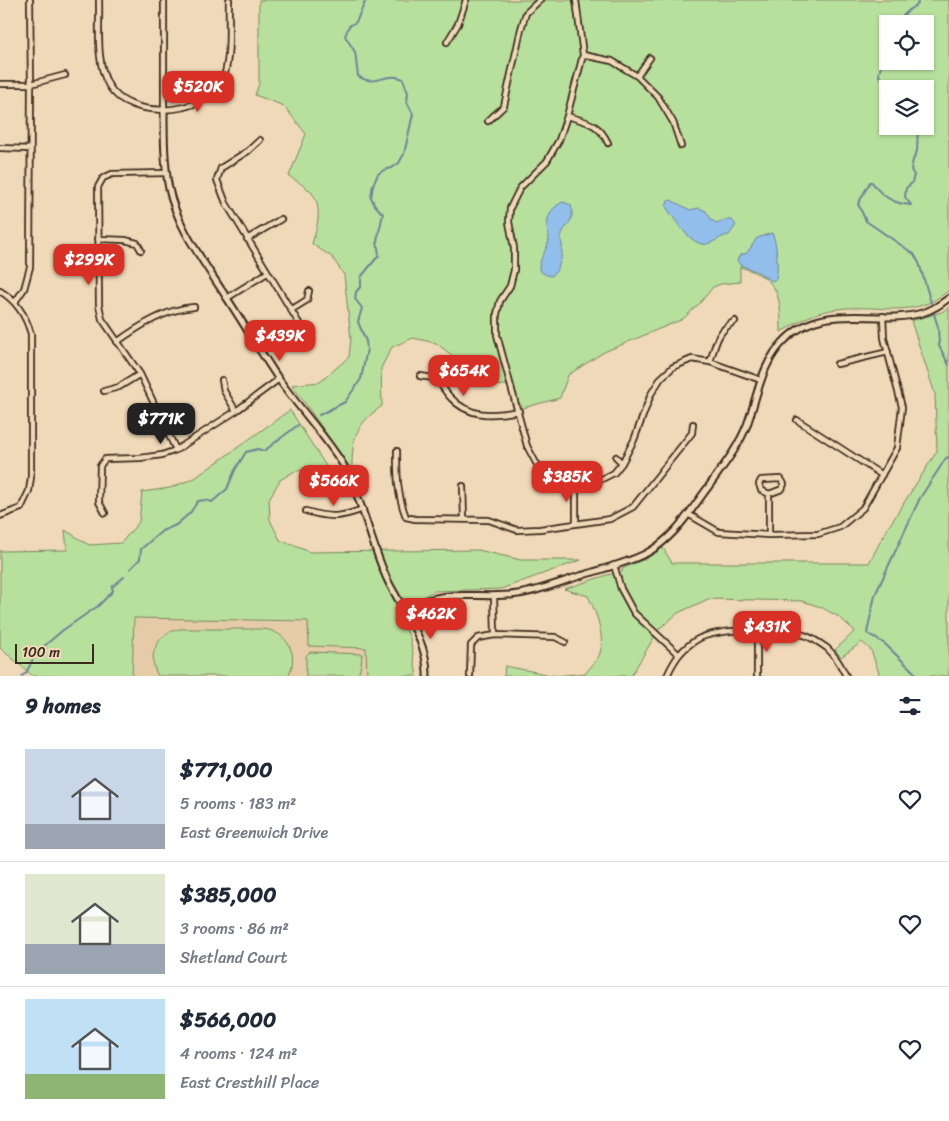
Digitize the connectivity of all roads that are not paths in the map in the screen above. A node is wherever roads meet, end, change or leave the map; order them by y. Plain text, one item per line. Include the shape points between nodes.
1 (30, 0) edge
2 (99, 0) edge
3 (164, 0) edge
4 (229, 0) edge
5 (466, 0) edge
6 (540, 0) edge
7 (576, 0) edge
8 (447, 42) dead end
9 (583, 55) junction
10 (650, 58) dead end
11 (66, 75) dead end
12 (637, 76) junction
13 (0, 84) edge
14 (32, 84) junction
15 (164, 110) junction
16 (568, 116) junction
17 (488, 121) dead end
18 (260, 140) dead end
19 (608, 144) dead end
20 (681, 146) dead end
21 (0, 148) edge
22 (30, 149) junction
23 (167, 173) junction
24 (282, 219) dead end
25 (98, 238) junction
26 (247, 238) junction
27 (141, 250) dead end
28 (267, 273) junction
29 (0, 291) edge
30 (309, 291) dead end
31 (228, 298) junction
32 (949, 298) edge
33 (15, 302) junction
34 (194, 307) dead end
35 (291, 310) junction
36 (883, 316) junction
37 (735, 322) dead end
38 (308, 338) dead end
39 (116, 342) junction
40 (888, 352) junction
41 (710, 362) junction
42 (837, 364) dead end
43 (140, 374) junction
44 (420, 376) dead end
45 (279, 379) junction
46 (222, 380) dead end
47 (761, 380) junction
48 (104, 391) dead end
49 (236, 411) junction
50 (518, 411) junction
51 (797, 420) dead end
52 (693, 424) dead end
53 (176, 450) junction
54 (397, 451) dead end
55 (616, 457) dead end
56 (622, 463) junction
57 (882, 474) junction
58 (576, 484) junction
59 (463, 486) dead end
60 (769, 494) junction
61 (363, 509) junction
62 (306, 511) dead end
63 (105, 513) dead end
64 (688, 514) junction
65 (0, 516) edge
66 (464, 519) junction
67 (576, 523) junction
68 (769, 535) junction
69 (614, 565) junction
70 (494, 596) junction
71 (404, 612) junction
72 (757, 631) junction
73 (495, 635) junction
74 (565, 642) dead end
75 (678, 654) junction
76 (428, 676) edge
77 (470, 676) edge
78 (666, 676) edge
79 (758, 676) edge
80 (846, 676) edge

1 - 14 street
2 - 15 street via 100,67 109,87 126,103
3 - 15 street
4 - 15 street via 227,66 221,83 208,98 186,107
5 - 8 street via 458,24
6 - 17 street via 526,13 504,106
7 - 9 street
9 - 12 street via 612,61
9 - 16 street
10 - 12 street
11 - 14 street
12 - 20 street via 658,97 673,122
13 - 14 street
14 - 22 street
15 - 23 street
16 - 19 street via 592,123 603,132
16 - 50 street via 547,161 520,188 510,208 514,270 510,286 500,302 496,324
18 - 26 street via 221,168 217,180 226,203
21 - 22 street
22 - 33 street via 30,267 24,289
23 - 25 street via 112,174 103,178 98,187
23 - 31 street via 184,230
24 - 26 street
25 - 27 street via 137,243
25 - 39 street via 99,304 102,319
26 - 28 street
28 - 31 street
28 - 35 street
29 - 33 street
30 - 35 street via 307,300
31 - 45 street
32 - 36 street via 922,313
33 - 65 street via 31,334 31,477 21,508
34 - 39 street via 181,308 147,323
35 - 38 street
36 - 40 street
36 - 47 street via 828,317 806,325 778,346
37 - 41 street via 725,327 717,338
39 - 43 street
40 - 42 street
40 - 57 street via 902,407 897,448
41 - 47 street
41 - 56 street via 692,359 673,367 661,378
43 - 48 street via 119,387
43 - 53 street
44 - 50 street via 435,379 451,399 475,413 490,416
45 - 49 street
45 - 61 street via 341,462
46 - 49 street via 224,391
47 - 64 street via 736,447
49 - 53 street
50 - 58 street via 527,446 536,463 552,477
51 - 57 street
52 - 67 street via 692,433 633,507 610,519
53 - 63 street via 140,458 105,458 100,466 99,502
54 - 66 street via 396,480 406,517
55 - 56 street
56 - 58 street via 614,473 596,482
57 - 68 street via 863,508 840,527 818,534
58 - 67 street
59 - 66 street
60 - 60 street via 782,489 781,479 761,480 758,484 761,490
60 - 68 street
61 - 62 street via 344,516 324,516
61 - 71 street via 382,567
64 - 68 street via 719,532
64 - 69 street via 664,542 645,554
66 - 67 street via 489,520 518,530
69 - 70 street via 521,594
69 - 75 street via 621,590 634,613
70 - 71 street via 438,598
70 - 73 street
71 - 76 street via 423,648
72 - 75 street via 708,635
72 - 79 street
72 - 80 street via 790,632 816,640 835,656
73 - 74 street via 555,636
73 - 77 street via 478,638 471,645
75 - 78 street

